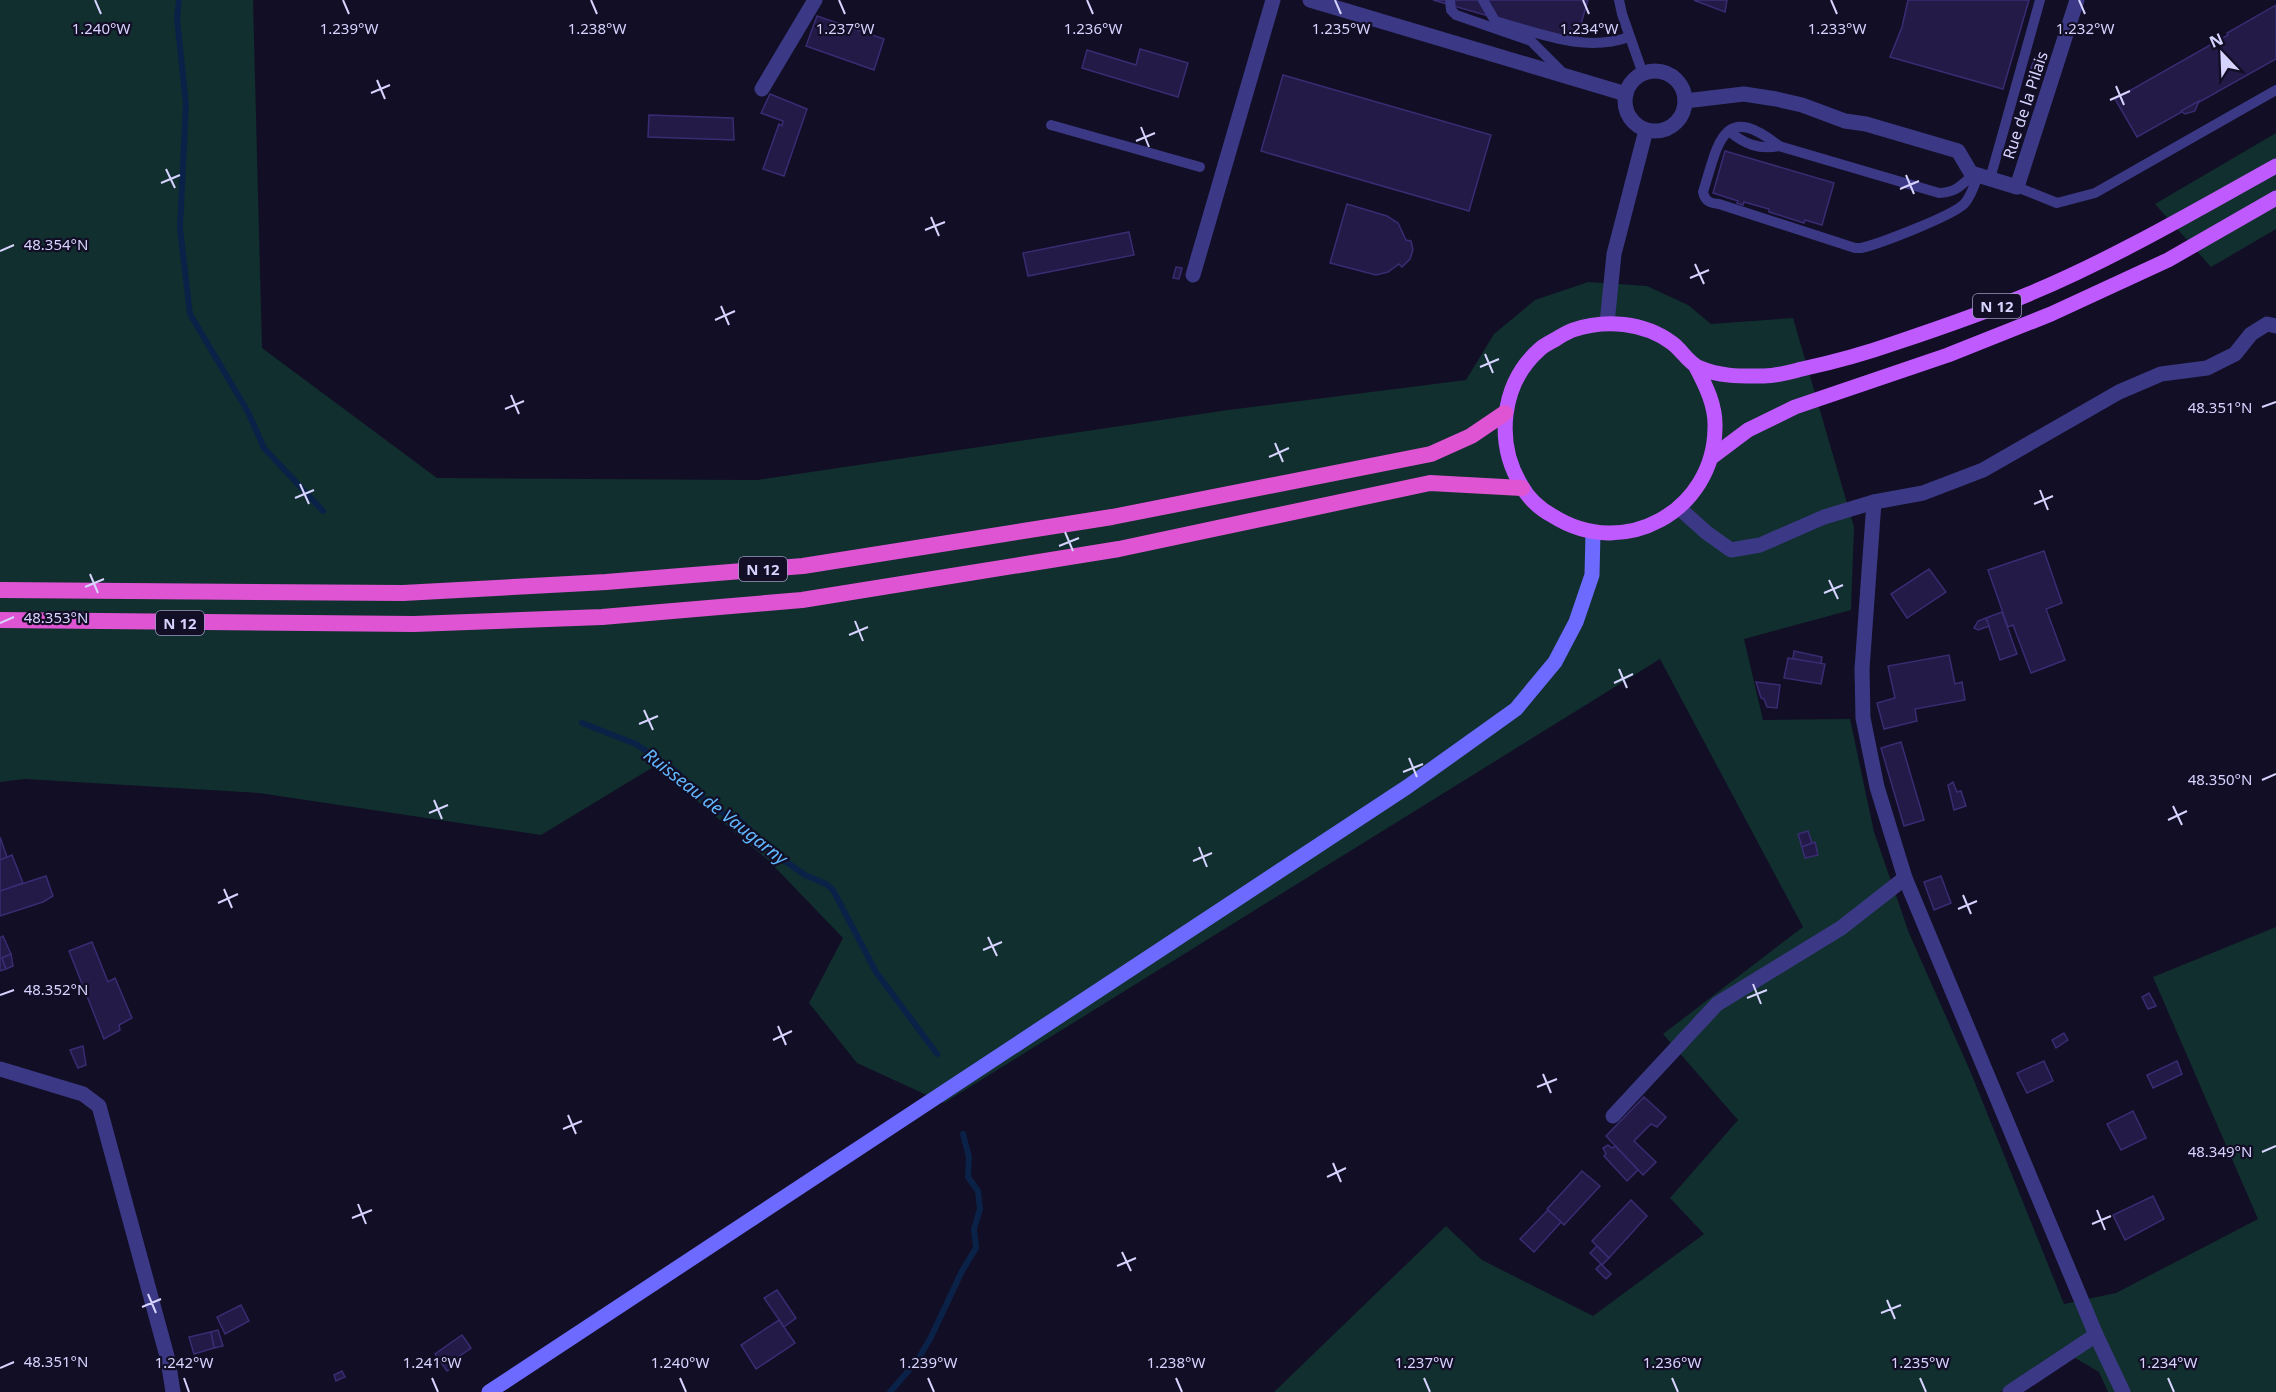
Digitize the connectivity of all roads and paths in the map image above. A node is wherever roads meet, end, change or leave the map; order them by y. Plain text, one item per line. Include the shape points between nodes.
1 (816, 0) edge
2 (1273, 0) edge
3 (1310, 0) edge
4 (1450, 0) edge
5 (1483, 0) edge
6 (1619, 0) edge
7 (2040, 0) edge
8 (2077, 0) edge
9 (1629, 37) junction
10 (1643, 74) junction
11 (1567, 76) junction
12 (762, 89) dead end
13 (2276, 90) edge
14 (1626, 94) junction
15 (1685, 101) junction
16 (1051, 125) dead end
17 (1646, 130) junction
18 (2276, 166) edge
19 (1200, 167) dead end
20 (1980, 176) junction
21 (2017, 187) junction
22 (2276, 198) edge
23 (1193, 275) dead end
24 (1607, 323) junction
25 (2276, 326) edge
26 (1696, 367) junction
27 (1505, 413) junction
28 (1712, 457) junction
29 (1522, 488) junction
30 (1874, 502) junction
31 (1679, 508) junction
32 (1593, 533) junction
33 (0, 590) edge
34 (0, 620) edge
35 (1905, 878) junction
36 (0, 1069) edge
37 (1613, 1116) dead end
38 (2096, 1335) junction
39 (173, 1392) edge
40 (489, 1392) edge
41 (2010, 1392) edge
42 (2123, 1392) edge

1 - 12 street
2 - 23 street
3 - 11 street
4 - 11 lane via 1456,15 1531,41
5 - 9 lane via 1495,21 1564,41 1584,44
6 - 9 lane
7 - 20 lane
8 - 21 street, Rue de la Pilais
9 - 10 lane
10 - 14 street
10 - 15 street via 1668,74 1681,85
11 - 14 street
13 - 21 lane via 2095,193 2057,203
14 - 17 street via 1627,112
15 - 17 street via 1684,111 1673,126
15 - 20 street via 1744,94 1802,105 1845,122 1866,124 1958,151
16 - 19 lane
17 - 24 street via 1614,254
18 - 26 main road, N 12 via 2148,238 2030,294 1937,329 1853,358 1769,376 1719,375
20 - 20 lane via 1949,193 1939,193 1779,146 1763,133 1741,126 1720,138 1702,192 1711,203 1855,249 1871,246 1965,204
20 - 21 street
22 - 28 main road, N 12 via 2168,260 2062,310 1948,355 1795,407 1748,430
24 - 26 main road via 1641,327 1672,343
24 - 27 main road via 1571,330 1540,349 1517,378
25 - 30 street via 2267,324 2251,334 2235,354 2208,368 2161,374 2119,392 1923,493
26 - 28 main road via 1710,395 1716,426
27 - 29 main road via 1504,439 1510,465
27 - 33 highway, N 12 via 1471,436 1431,454 1112,517 803,566 403,593
28 - 31 main road via 1699,485
29 - 32 main road via 1541,509 1566,525
29 - 34 highway, N 12 via 1430,483 1119,549 778,602 602,616 414,624
30 - 31 street via 1824,517 1760,545 1731,550
30 - 35 street via 1862,669 1863,718 1876,787
31 - 32 main road via 1644,528 1624,533
32 - 40 main road via 1592,575 1576,622 1555,662 1516,709 1407,787
35 - 37 street via 1841,928 1718,1004
35 - 38 street
36 - 39 street via 83,1094 99,1106 168,1360
38 - 41 street
38 - 42 street

